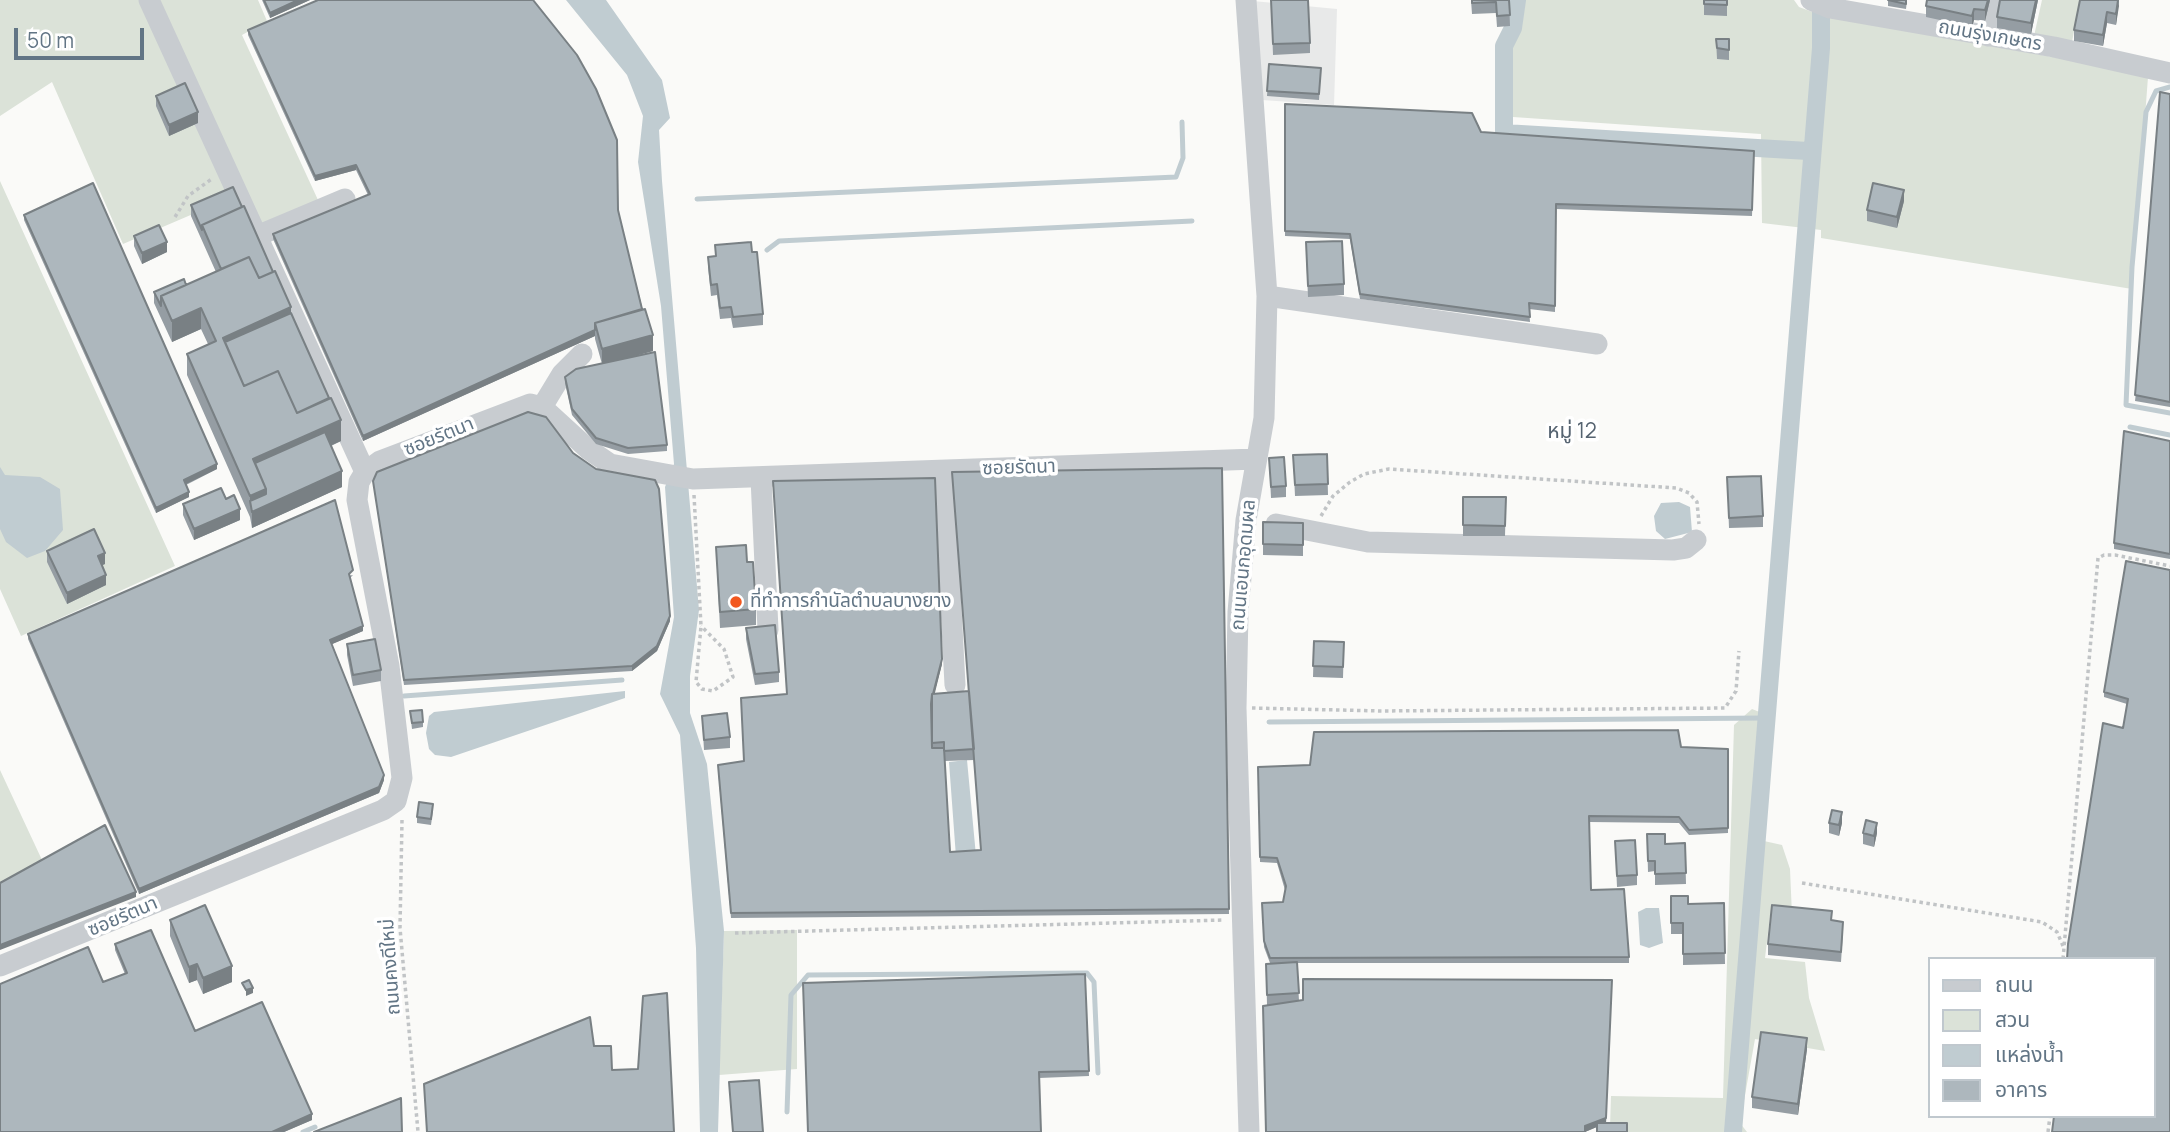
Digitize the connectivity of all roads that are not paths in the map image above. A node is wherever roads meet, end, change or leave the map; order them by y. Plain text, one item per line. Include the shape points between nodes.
1 (149, 0) edge
2 (1246, 0) edge
3 (1995, 0) edge
4 (1818, 3) edge
5 (1988, 36) junction
6 (2170, 73) edge
7 (345, 199) dead end
8 (257, 236) junction
9 (1267, 296) junction
10 (1597, 344) dead end
11 (582, 354) dead end
12 (542, 407) junction
13 (1256, 459) junction
14 (944, 471) junction
15 (365, 472) junction
16 (761, 478) junction
17 (1246, 520) junction
18 (1696, 540) road end
19 (768, 630) edge
20 (955, 685) dead end
21 (0, 966) edge
22 (1249, 1132) edge

1 - 8 street
2 - 9 street, ถนนเอนกอุดมผล
3 - 5 street
4 - 5 street, ถนนรุ่งเกษตร
5 - 6 street, ถนนรุ่งเกษตร
7 - 8 street
8 - 15 street
9 - 10 street
9 - 13 street, ถนนเอนกอุดมผล via 1264,418
11 - 12 street via 562,374
12 - 15 street, ซอยรัตนา via 517,407 380,461
12 - 16 street, ซอยรัตนา via 610,464 695,479
13 - 14 street, ซอยรัตนา
13 - 17 street, ถนนเอนกอุดมผล
14 - 16 street, ซอยรัตนา
14 - 20 street
15 - 21 street, ซอยรัตนา via 357,500 389,666 402,778 396,801
16 - 19 street
17 - 18 street via 1368,542 1673,550
17 - 22 street, ถนนเอนกอุดมผล via 1236,708

